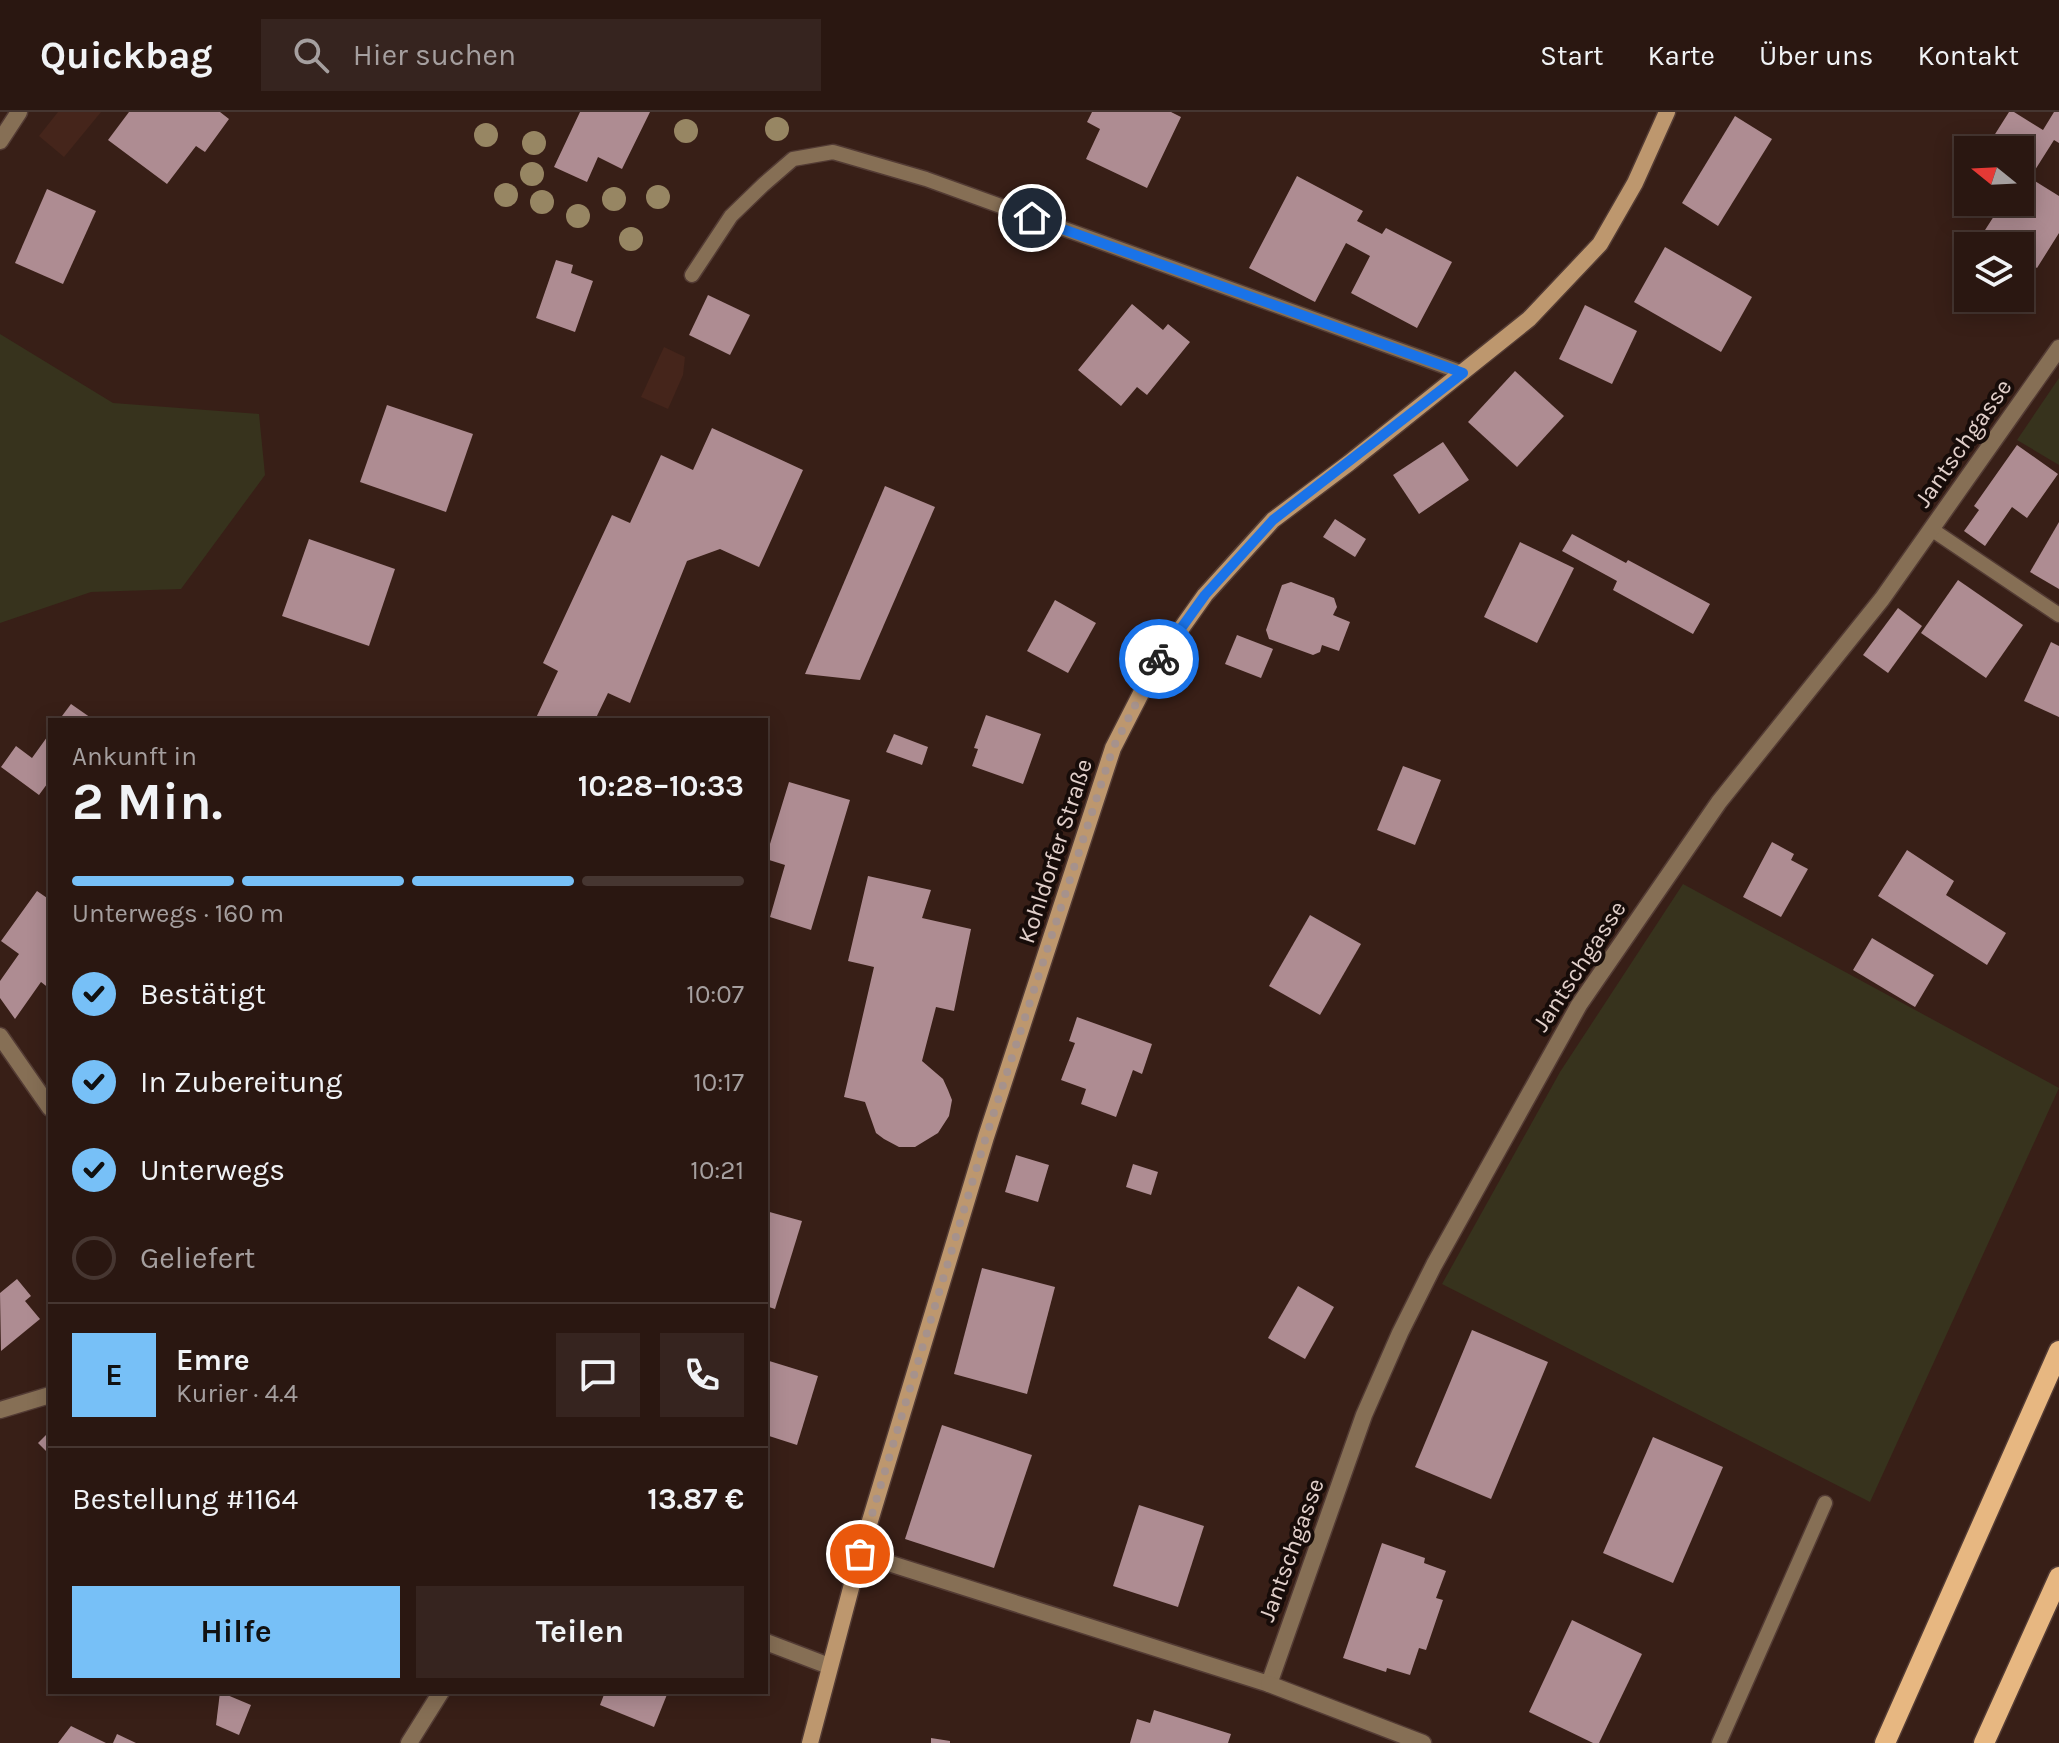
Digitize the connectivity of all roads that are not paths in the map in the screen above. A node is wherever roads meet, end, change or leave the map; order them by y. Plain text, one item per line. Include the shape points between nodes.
1 (19, 112) edge
2 (1667, 112) edge
3 (0, 141) edge
4 (692, 275) dead end
5 (2059, 348) edge
6 (1463, 373) junction
7 (1931, 529) junction
8 (2059, 615) edge
9 (0, 1036) edge
10 (48, 1105) edge
11 (2059, 1351) edge
12 (48, 1396) edge
13 (0, 1410) edge
14 (1825, 1503) dead end
15 (860, 1554) junction
16 (2059, 1577) edge
17 (768, 1643) edge
18 (829, 1666) junction
19 (1269, 1684) junction
20 (440, 1694) edge
21 (409, 1743) edge
22 (810, 1743) edge
23 (1423, 1743) edge
24 (1719, 1743) edge
25 (1885, 1743) edge
26 (1984, 1743) edge

1 - 3 street
2 - 6 street, Kohldorfer Straße via 1600,244 1529,319
4 - 6 lane via 731,216 763,185 793,159 833,152 926,179
5 - 7 street, Jantschgasse
6 - 15 street, Kohldorfer Straße via 1273,520 1205,595 1141,692 1113,748 986,1137
7 - 8 lane
7 - 19 street, Jantschgasse via 1882,599 1719,802 1579,1005 1400,1333 1364,1415
9 - 10 street
11 - 25 main road
12 - 13 street
14 - 24 lane
15 - 18 street, Kohldorfer Straße
15 - 19 street
16 - 26 main road
17 - 18 street
18 - 22 street, Kohldorfer Straße
19 - 23 street
20 - 21 street

